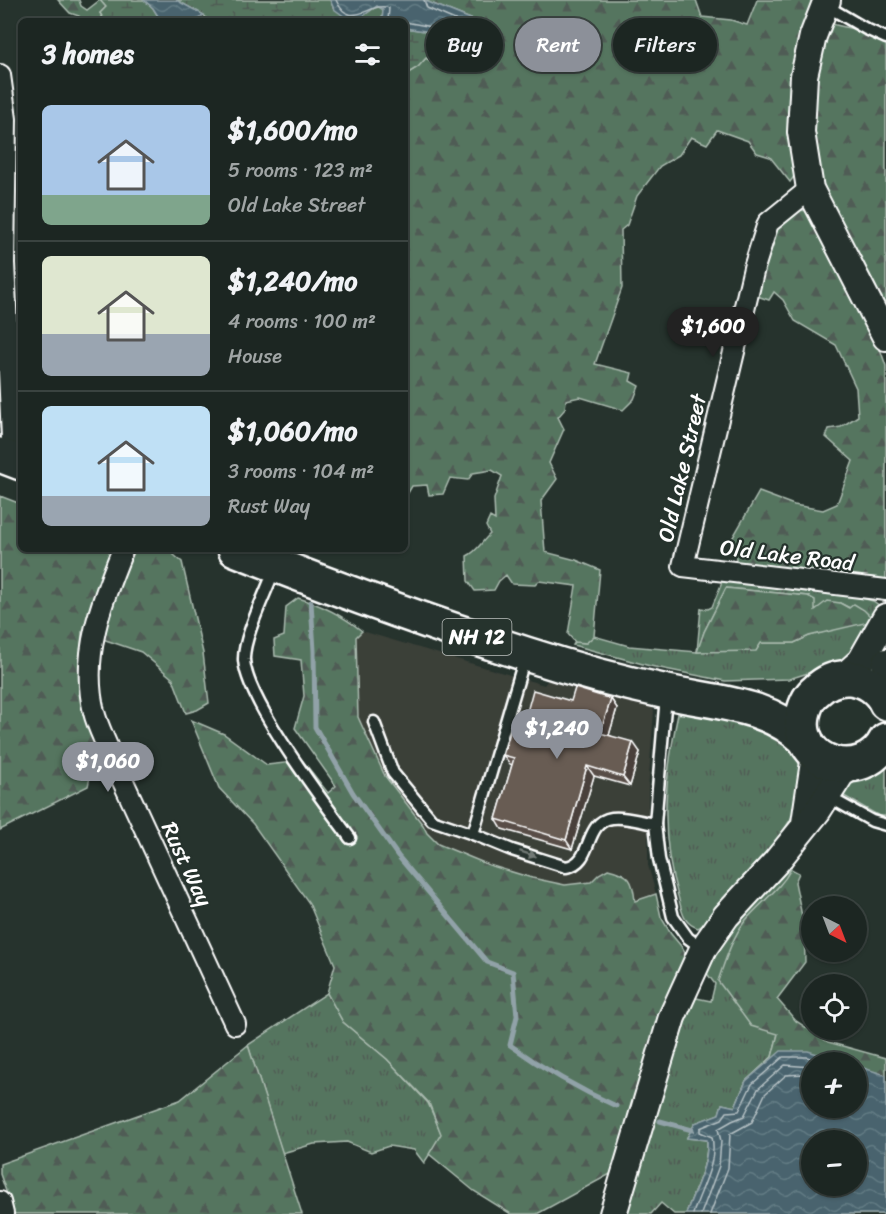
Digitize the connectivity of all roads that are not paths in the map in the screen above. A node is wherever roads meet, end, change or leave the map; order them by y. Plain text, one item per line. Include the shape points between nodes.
1 (826, 2) edge
2 (886, 38) edge
3 (0, 75) edge
4 (3, 185) edge
5 (810, 189) junction
6 (886, 337) edge
7 (11, 459) edge
8 (122, 552) edge
9 (243, 552) edge
10 (277, 565) junction
11 (683, 566) joint
12 (886, 590) edge
13 (886, 617) edge
14 (526, 654) junction
15 (886, 662) edge
16 (832, 681) junction
17 (666, 692) junction
18 (886, 701) edge
19 (726, 702) junction
20 (374, 722) dead end
21 (810, 745) junction
22 (875, 753) edge
23 (827, 796) junction
24 (655, 824) junction
25 (805, 824) junction
26 (886, 825) edge
27 (473, 834) junction
28 (350, 838) dead end
29 (703, 949) junction
30 (235, 1024) dead end
31 (0, 1202) edge
32 (3, 1214) edge
33 (613, 1214) edge

1 - 2 lane
1 - 5 street via 804,76 801,132
3 - 4 street via 6,119
4 - 7 street
5 - 6 street
5 - 11 street, Old Lake Street via 768,223
8 - 30 street, Rust Way via 92,645 89,677 94,712
9 - 10 highway, NH 12
10 - 14 highway, NH 12
10 - 28 lane via 246,644 247,675 279,735
11 - 12 street, Old Lake Road
13 - 16 street via 861,661
14 - 17 highway, NH 12
14 - 27 lane
15 - 18 street
16 - 18 highway via 864,681
16 - 19 highway, NH 12 via 799,693
16 - 21 highway via 812,694 805,706 802,720
17 - 19 highway, NH 12
17 - 24 lane
19 - 21 highway, NH 12 via 791,725
20 - 27 lane via 393,772 432,820
21 - 22 highway, NH 12 via 828,762 840,765
21 - 25 street via 814,762
22 - 23 street via 841,774
23 - 25 street
23 - 26 lane
27 -> 24 lane via 566,867 580,861 592,832 605,819
24 - 29 lane via 673,917 688,938
25 - 29 street via 726,916
29 - 33 street via 672,1017
31 - 32 street

